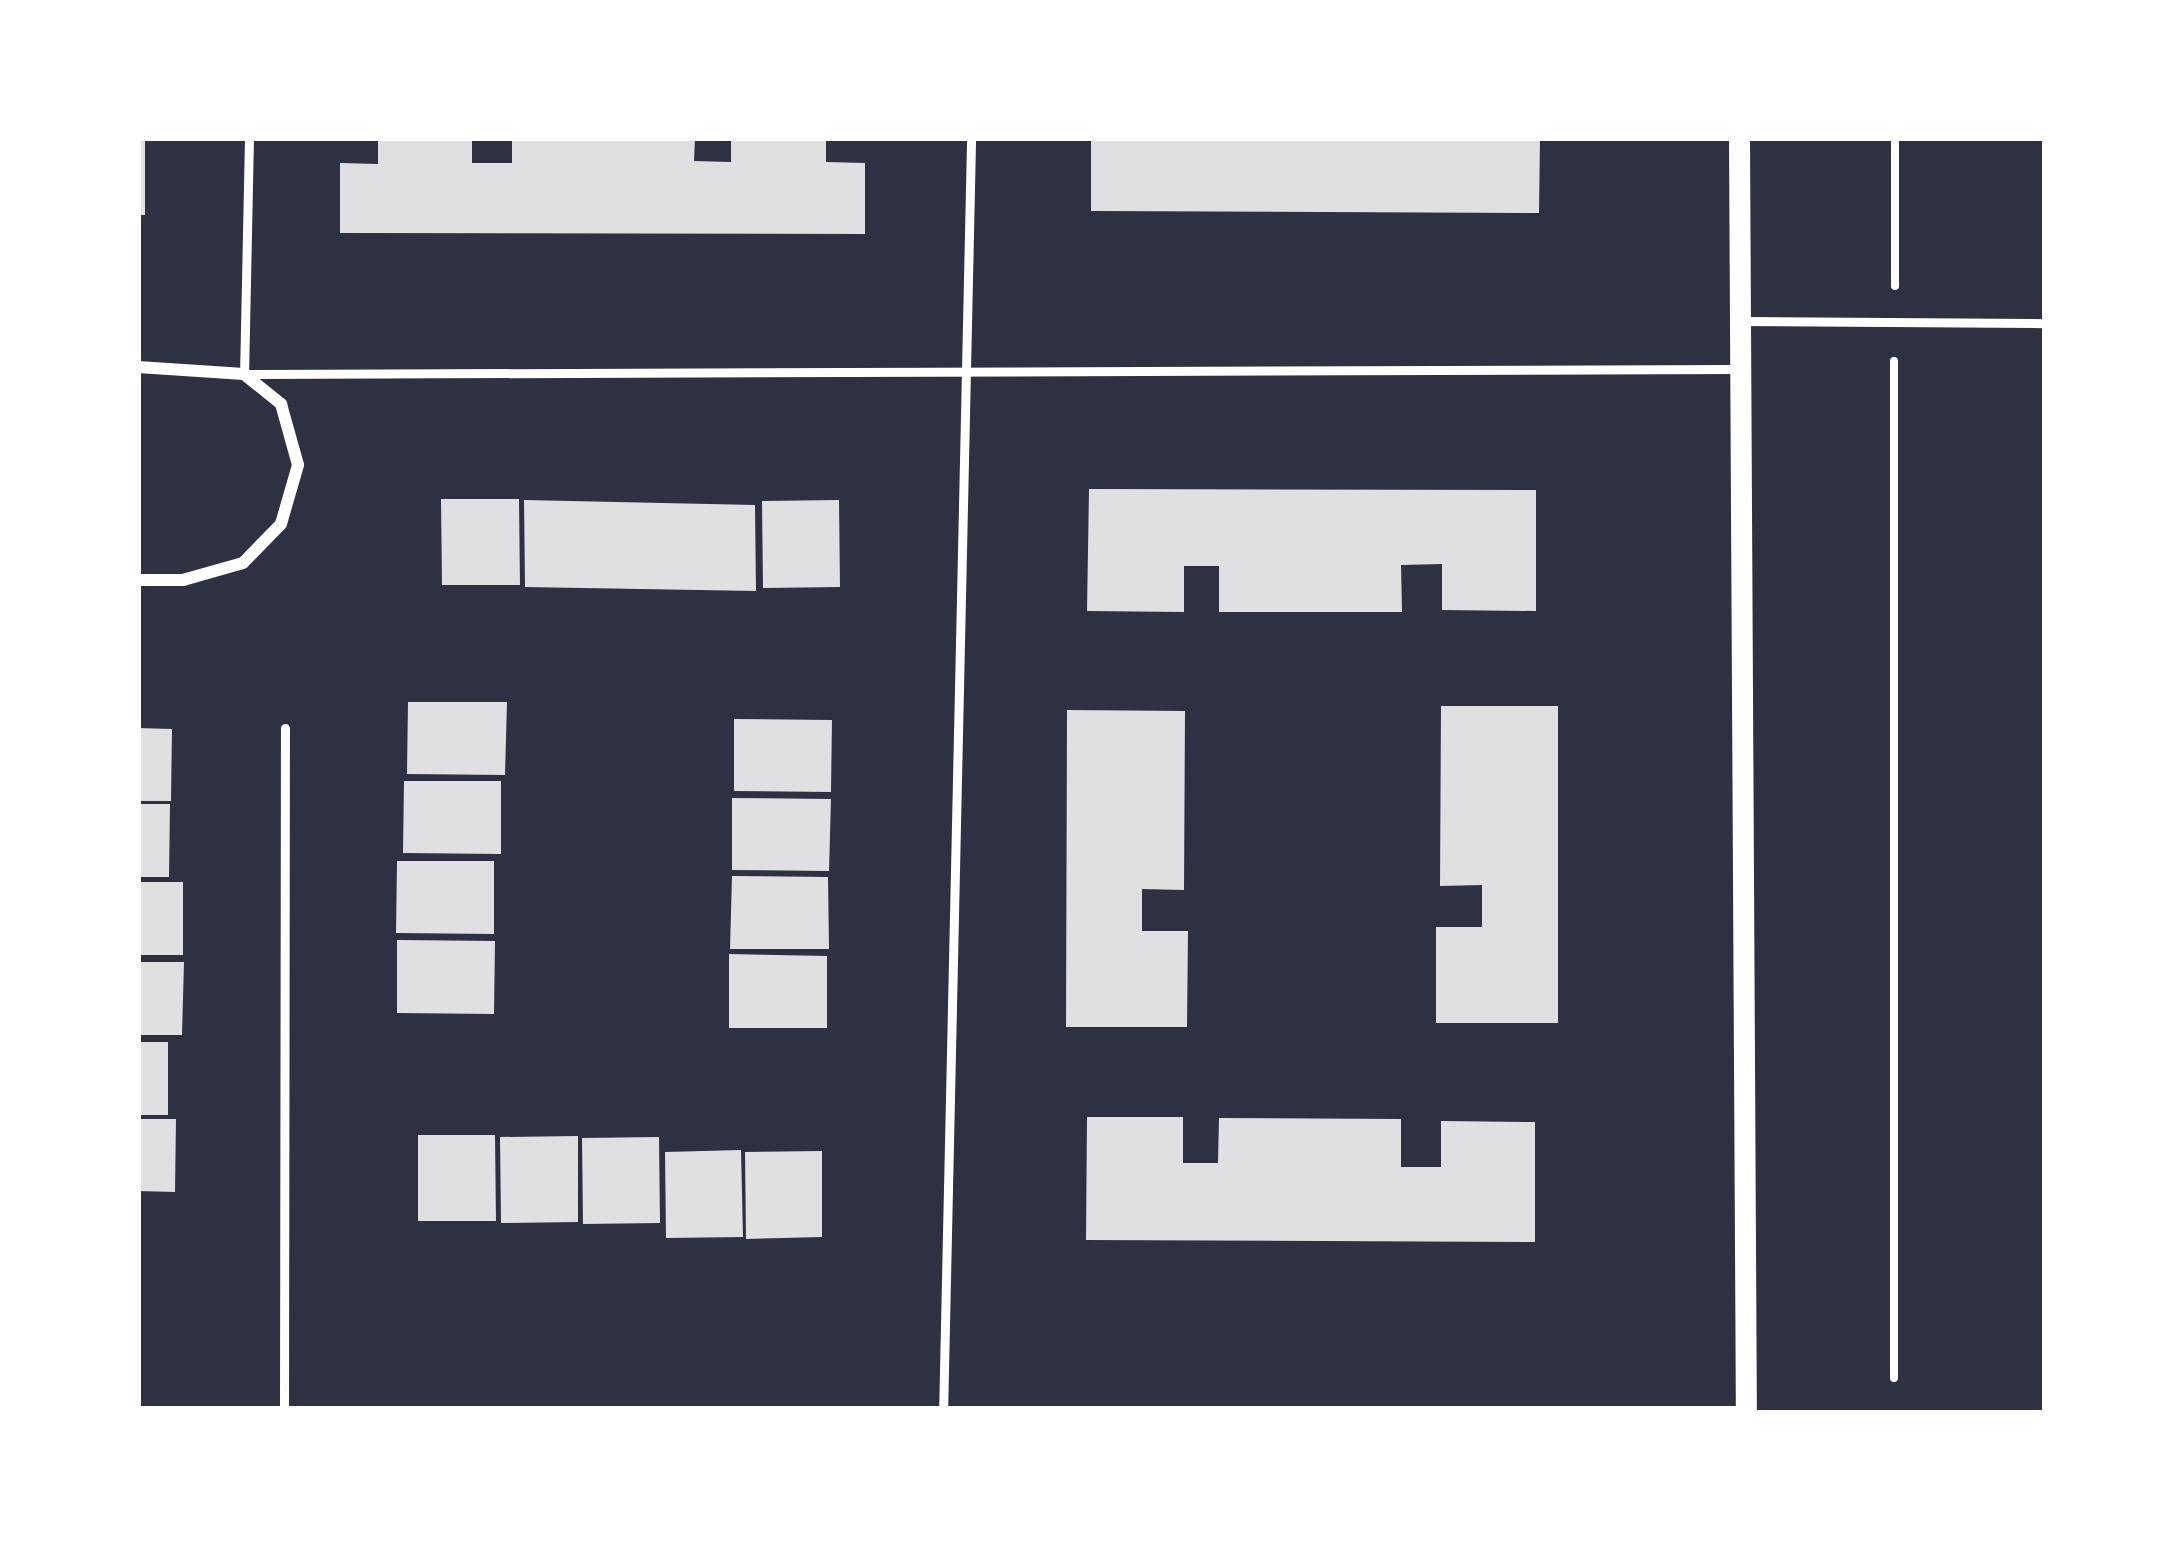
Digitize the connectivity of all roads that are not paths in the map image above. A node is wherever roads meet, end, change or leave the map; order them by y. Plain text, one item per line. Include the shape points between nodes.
1 (249, 138) edge
2 (971, 138) edge
3 (1739, 138) edge
4 (1738, 321) junction
5 (2045, 323) edge
6 (138, 367) edge
7 (1738, 369) junction
8 (968, 371) junction
9 (244, 374) junction
10 (138, 580) edge
11 (285, 728) dead end
12 (138, 1416) edge
13 (284, 1416) junction
14 (943, 1417) junction
15 (2045, 1417) edge
16 (707, 1421) edge
17 (1156, 1422) edge
18 (1749, 1422) edge

1 - 9 lane
2 - 8 lane
3 - 4 street
4 - 5 lane
4 - 7 street
6 - 9 street
7 - 8 lane
7 - 18 street
8 - 9 lane
8 - 14 lane
9 - 10 street via 281,404 298,465 280,524 243,563 183,580
11 - 13 lane
12 - 13 street
13 - 16 street
14 - 16 street
14 - 17 street
15 - 18 street
17 - 18 street

